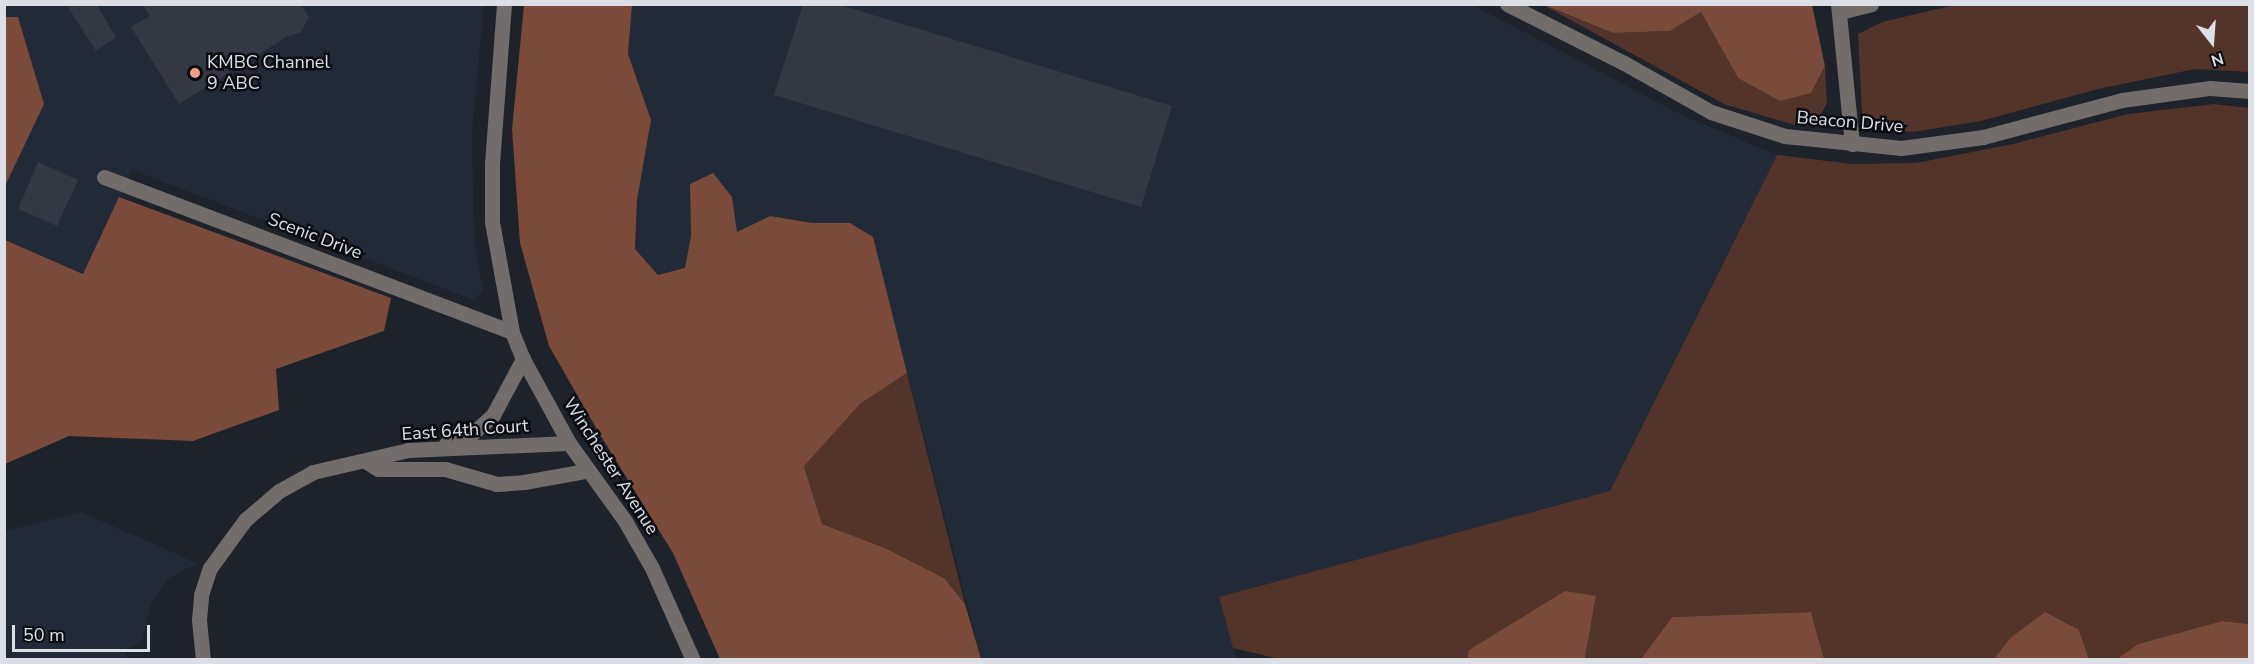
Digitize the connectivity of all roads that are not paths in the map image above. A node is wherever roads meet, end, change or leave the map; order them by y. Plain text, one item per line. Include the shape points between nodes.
1 (504, 4) edge
2 (1507, 4) edge
3 (1871, 4) edge
4 (1839, 8) edge
5 (2250, 91) edge
6 (1852, 144) junction
7 (104, 177) dead end
8 (512, 332) junction
9 (523, 359) junction
10 (569, 443) junction
11 (427, 449) junction
12 (365, 461) junction
13 (586, 471) junction
14 (203, 660) edge
15 (693, 660) edge

1 - 8 street, Winchester Avenue via 492,163 492,222
2 - 6 street, Beacon Drive via 1711,112 1785,136
3 - 4 street
4 - 6 street
5 - 6 street, Beacon Drive via 2210,88 2122,100 1983,137 1901,148
7 - 8 street, Scenic Drive
8 - 9 street, Winchester Avenue
9 - 10 street, Winchester Avenue
9 - 11 street via 493,415 473,433
10 - 11 street, East 64th Court
10 - 13 street, Winchester Avenue
11 - 12 street, East 64th Court
12 - 13 street via 378,469 445,469 497,484
12 - 14 street, East 64th Court via 313,472 279,491 245,520 210,568 201,595
13 - 15 street, Winchester Avenue via 624,521 651,568

